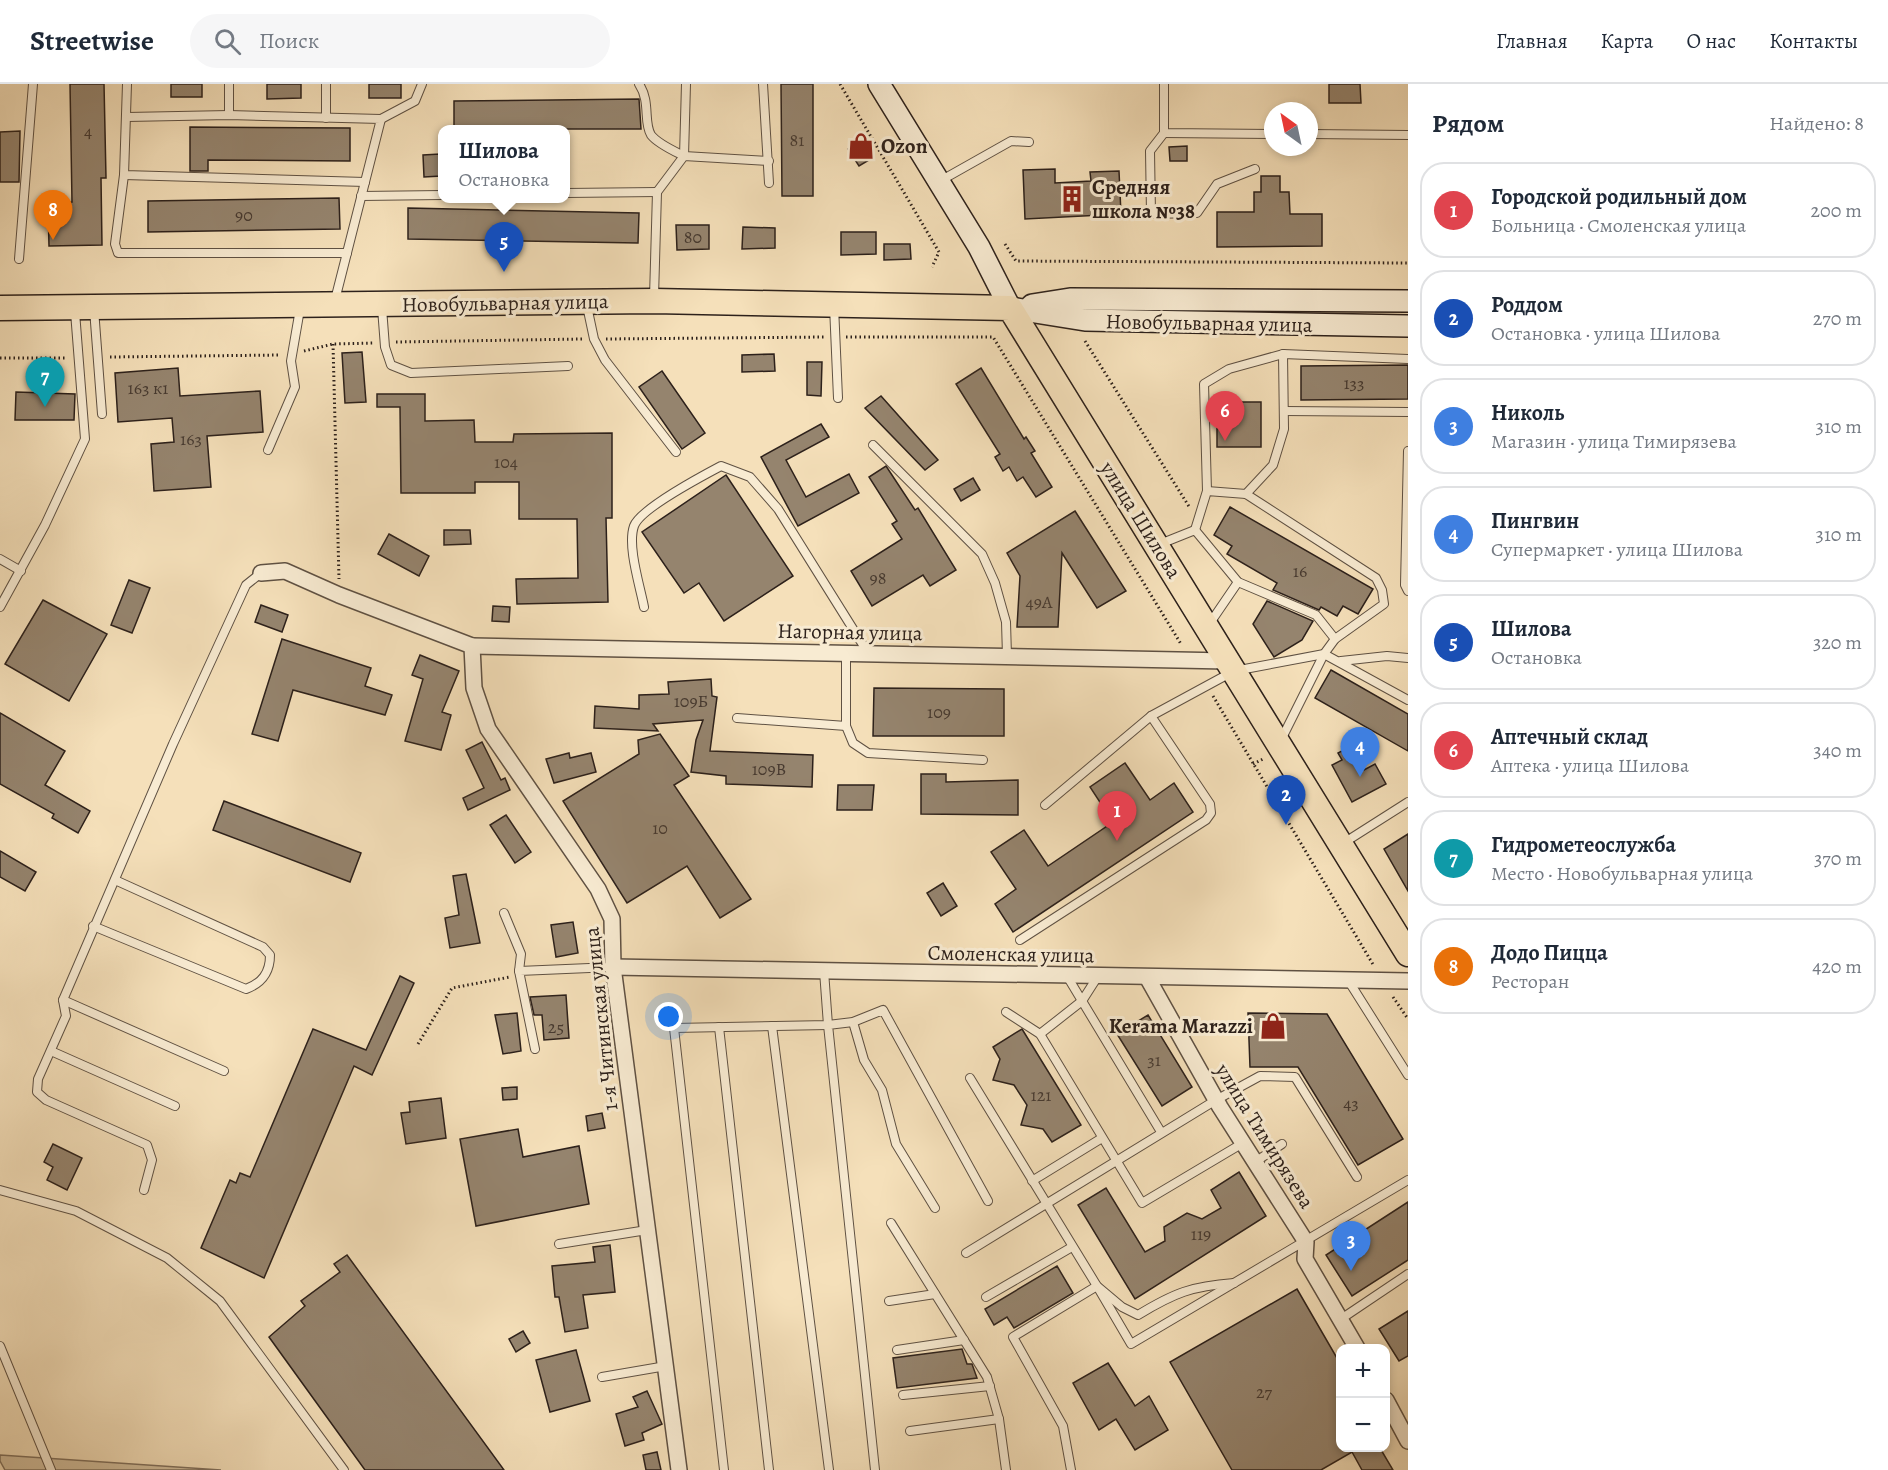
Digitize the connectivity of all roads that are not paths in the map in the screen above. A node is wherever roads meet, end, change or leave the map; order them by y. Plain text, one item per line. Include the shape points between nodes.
1 (33, 84) edge
2 (127, 84) edge
3 (229, 84) edge
4 (326, 84) edge
5 (422, 84) edge
6 (639, 84) edge
7 (686, 84) edge
8 (763, 84) edge
9 (879, 84) edge
10 (1164, 84) edge
11 (229, 115) junction
12 (127, 117) junction
13 (326, 118) junction
14 (381, 119) junction
15 (1164, 133) junction
16 (1264, 134) edge
17 (1318, 134) edge
18 (1408, 135) edge
19 (1029, 142) dead end
20 (684, 156) junction
21 (769, 161) junction
22 (1255, 169) dead end
23 (124, 175) junction
24 (364, 182) junction
25 (939, 182) junction
26 (769, 183) dead end
27 (657, 192) junction
28 (570, 193) edge
29 (438, 195) edge
30 (361, 196) junction
31 (347, 253) junction
32 (19, 260) dead end
33 (654, 301) junction
34 (1408, 301) edge
35 (586, 302) junction
36 (834, 303) junction
37 (334, 304) junction
38 (381, 304) junction
39 (300, 305) junction
40 (0, 308) edge
41 (85, 308) junction
42 (1010, 308) junction
43 (1408, 326) edge
44 (1283, 354) junction
45 (1408, 359) edge
46 (568, 366) dead end
47 (838, 398) dead end
48 (1284, 411) junction
49 (1408, 412) edge
50 (102, 414) dead end
51 (873, 445) dead end
52 (268, 450) dead end
53 (1408, 451) edge
54 (676, 452) dead end
55 (1207, 491) junction
56 (1246, 494) junction
57 (1195, 530) junction
58 (1156, 545) junction
59 (0, 559) edge
60 (21, 571) junction
61 (261, 573) joint
62 (1238, 582) junction
63 (1408, 591) edge
64 (0, 608) edge
65 (644, 608) dead end
66 (1207, 627) junction
67 (1335, 639) junction
68 (472, 645) junction
69 (846, 653) junction
70 (868, 653) junction
71 (1324, 654) junction
72 (1007, 656) junction
73 (1408, 658) edge
74 (1341, 661) junction
75 (1231, 666) junction
76 (1408, 700) edge
77 (1150, 716) junction
78 (737, 718) dead end
79 (846, 726) junction
80 (1279, 745) junction
81 (983, 760) dead end
82 (1408, 802) edge
83 (1045, 805) dead end
84 (1341, 844) junction
85 (115, 880) junction
86 (504, 913) dead end
87 (93, 926) junction
88 (1020, 940) dead end
89 (1408, 954) edge
90 (613, 967) junction
91 (519, 971) junction
92 (824, 971) junction
93 (1067, 976) junction
94 (1098, 976) junction
95 (1148, 977) junction
96 (1348, 980) junction
97 (1408, 981) edge
98 (63, 1000) junction
99 (1082, 1001) junction
100 (1006, 1012) dead end
101 (853, 1022) junction
102 (828, 1025) junction
103 (772, 1026) junction
104 (718, 1027) junction
105 (1040, 1034) junction
106 (535, 1049) dead end
107 (51, 1051) junction
108 (224, 1071) dead end
109 (1408, 1075) edge
110 (970, 1078) dead end
111 (1215, 1100) junction
112 (175, 1106) dead end
113 (1161, 1132) junction
114 (1102, 1138) junction
115 (1243, 1143) junction
116 (1282, 1144) dead end
117 (1116, 1160) junction
118 (1255, 1162) junction
119 (1358, 1177) dead end
120 (1408, 1180) edge
121 (1032, 1181) junction
122 (0, 1190) edge
123 (144, 1190) dead end
124 (988, 1202) dead end
125 (1045, 1204) junction
126 (935, 1208) dead end
127 (891, 1223) dead end
128 (647, 1230) junction
129 (1306, 1242) junction
130 (559, 1244) dead end
131 (1072, 1247) junction
132 (966, 1253) dead end
133 (1408, 1274) edge
134 (1236, 1283) junction
135 (1097, 1286) junction
136 (935, 1294) junction
137 (986, 1297) dead end
138 (890, 1300) dead end
139 (1341, 1319) junction
140 (964, 1340) junction
141 (1356, 1344) edge
142 (0, 1346) edge
143 (897, 1350) dead end
144 (666, 1366) junction
145 (602, 1377) dead end
146 (990, 1386) junction
147 (903, 1395) dead end
148 (1390, 1408) edge
149 (999, 1419) junction
150 (910, 1431) dead end
151 (1408, 1442) edge
152 (51, 1470) edge
153 (344, 1470) edge
154 (679, 1470) edge
155 (724, 1470) edge
156 (769, 1470) edge
157 (829, 1470) edge
158 (875, 1470) edge
159 (1006, 1470) edge
160 (1071, 1470) edge

1 - 32 lane
2 - 12 lane
3 - 11 lane
4 - 13 lane
5 - 14 lane via 415,101
6 - 20 lane via 646,95 652,136
7 - 20 lane
8 - 21 lane
9 - 25 main road, улица Шилова
10 - 15 lane
11 - 12 lane
11 - 13 lane
12 - 23 lane
13 - 14 lane
14 - 24 lane
15 - 16 lane
15 - 22 lane via 1149,151 1151,214 1197,213 1216,184
17 - 18 lane
19 - 25 lane via 1011,141
20 - 21 lane
20 - 27 lane
21 - 26 lane
23 - 24 lane
23 - 31 lane via 115,244 118,253
24 - 30 lane
25 - 42 main road, улица Шилова
27 - 28 lane
27 - 33 lane
29 - 30 lane
30 - 31 lane
31 - 37 lane
33 - 35 main road, Новобульварная улица
33 - 36 main road, Новобульварная улица
34 - 42 main road, Новобульварная улица via 1070,299
35 - 38 main road, Новобульварная улица
35 - 54 lane via 594,339 604,360
36 - 42 main road, Новобульварная улица
36 - 47 lane
37 - 38 main road, Новобульварная улица
37 - 39 main road, Новобульварная улица
38 - 46 lane via 384,343 391,364 411,373
39 - 41 main road, Новобульварная улица
39 - 52 lane via 293,354 296,387
40 - 41 main road, Новобульварная улица
41 - 50 lane via 100,357
41 - 60 lane via 80,358 85,439
42 - 43 main road, Новобульварная улица via 1085,320
42 - 58 main road, улица Шилова
44 - 45 lane
44 - 48 lane
44 - 55 lane via 1229,369 1204,384
48 - 49 lane
48 - 56 lane via 1284,429 1273,465
51 - 72 lane via 982,554 1006,622
53 - 63 lane
55 - 56 lane
55 - 57 lane
56 - 67 lane via 1376,579 1384,604
57 - 58 lane
57 - 62 lane
58 - 66 main road, улица Шилова
59 - 60 lane
60 - 64 lane
61 - 68 street via 285,571
61 - 85 lane via 246,585 231,615
62 - 66 lane
62 - 67 lane via 1316,615
65 - 70 lane via 632,540 635,523 660,502 721,466 750,477 778,509
66 - 75 main road, улица Шилова
67 - 71 lane
68 - 69 street, Нагорная улица
68 - 90 street, 1-я Читинская улица via 474,688 488,729 598,889 612,919
69 - 70 street, Нагорная улица
69 - 79 lane
70 - 72 street, Нагорная улица
71 - 74 lane
71 - 75 lane
71 - 80 lane
72 - 75 street, Нагорная улица via 1191,660
73 - 74 lane
74 - 76 lane
75 - 77 lane via 1206,685
75 - 80 main road, улица Шилова
77 - 83 lane
77 - 88 lane via 1210,804 1211,813 1206,820
78 - 79 lane
79 - 81 lane via 853,742 868,753
80 - 84 main road, улица Шилова
82 - 84 lane
84 - 89 main road, улица Шилова
85 - 87 lane
85 - 87 lane via 263,947 270,956 270,967 260,984 246,989
86 - 91 lane via 521,954
87 - 98 lane
90 - 91 lane
90 - 92 street, Смоленская улица
90 - 128 street, 1-я Читинская улица
91 - 106 lane
92 - 93 street, Смоленская улица
92 - 102 lane
93 - 94 street, Смоленская улица
93 - 99 lane
94 - 95 street, Смоленская улица
94 - 99 lane
95 - 96 street, Смоленская улица
95 - 111 street, улица Тимирязева
96 - 97 street, Смоленская улица
96 - 109 lane
98 - 107 lane via 66,1016
98 - 108 lane
99 - 105 lane
99 - 113 lane
100 - 105 lane
101 - 102 lane
101 - 124 lane via 883,1010
101 - 126 lane via 864,1060 882,1090 896,1144
102 - 103 lane
102 - 158 lane
103 - 104 lane
103 - 157 lane
104 - 155 lane via 674,1028
104 - 156 lane
105 - 114 lane
107 - 112 lane
107 - 123 lane via 38,1079 37,1092 46,1100 147,1145 152,1160
110 - 121 lane
111 - 113 lane
111 - 115 street, улица Тимирязева
111 - 119 lane via 1260,1076 1295,1077
113 - 117 lane
114 - 117 lane
114 - 121 lane
115 - 117 lane via 1142,1203
115 - 118 street, улица Тимирязева
116 - 118 lane
117 - 125 lane
118 - 129 street, улица Тимирязева
120 - 129 lane
121 - 125 lane
122 - 153 lane via 76,1211 167,1258 220,1301
125 - 131 lane
125 - 132 lane
127 - 136 lane
128 - 130 lane
128 - 144 street, 1-я Читинская улица
129 - 134 lane
129 - 139 street, улица Тимирязева via 1305,1259
131 - 135 lane
131 - 137 lane
133 - 139 lane
134 - 135 lane via 1203,1286 1172,1295 1138,1315
134 - 135 lane via 1131,1344
135 - 160 lane via 1013,1337 1063,1426
136 - 138 lane
136 - 140 lane
139 - 141 street, улица Тимирязева
140 - 143 lane
140 - 146 lane
142 - 152 lane
144 - 145 lane
144 - 154 street, 1-я Читинская улица
146 - 147 lane
146 - 149 lane
148 - 151 street
149 - 150 lane
149 - 159 lane

